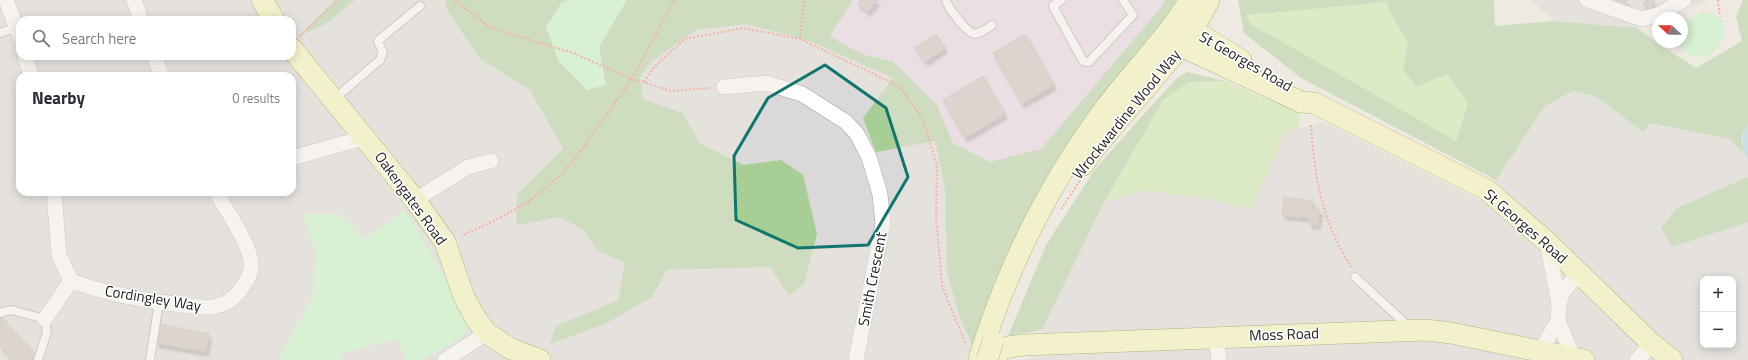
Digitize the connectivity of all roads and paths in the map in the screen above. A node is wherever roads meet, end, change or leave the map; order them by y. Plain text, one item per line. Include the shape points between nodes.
1 (6, 0) edge
2 (134, 0) edge
3 (262, 0) edge
4 (339, 0) edge
5 (454, 0) edge
6 (674, 0) edge
7 (804, 0) edge
8 (946, 0) edge
9 (1061, 0) edge
10 (1123, 0) edge
11 (1190, 0) edge
12 (1209, 0) edge
13 (1586, 0) edge
14 (1684, 0) edge
15 (1718, 0) edge
16 (420, 6) dead end
17 (140, 16) edge
18 (272, 16) edge
19 (1720, 18) dead end
20 (992, 25) dead end
21 (16, 27) edge
22 (16, 32) edge
23 (0, 33) edge
24 (1179, 33) junction
25 (800, 39) junction
26 (296, 43) edge
27 (296, 45) edge
28 (27, 60) edge
29 (156, 60) edge
30 (30, 72) edge
31 (160, 72) edge
32 (632, 79) junction
33 (644, 82) junction
34 (724, 87) joint
35 (333, 99) junction
36 (1311, 125) dead end
37 (366, 138) junction
38 (296, 157) edge
39 (491, 161) dead end
40 (1084, 175) dead end
41 (54, 196) edge
42 (218, 196) edge
43 (415, 200) junction
44 (1060, 212) dead end
45 (445, 242) junction
46 (1547, 242) junction
47 (1579, 274) junction
48 (1355, 277) dead end
49 (71, 281) junction
50 (1362, 283) junction
51 (158, 302) junction
52 (1559, 305) junction
53 (0, 313) edge
54 (45, 319) junction
55 (1558, 321) junction
56 (1412, 330) junction
57 (488, 333) junction
58 (1216, 337) junction
59 (1652, 344) junction
60 (1540, 351) junction
61 (983, 352) edge
62 (1570, 358) edge
63 (38, 360) edge
64 (150, 360) edge
65 (445, 360) edge
66 (540, 360) edge
67 (856, 360) edge
68 (1220, 360) edge
69 (1638, 360) edge
70 (1672, 360) edge

1 - 21 street
2 - 17 street
3 - 18 street
4 - 26 path
5 - 32 path via 491,28 573,53
6 - 32 path
7 - 25 path
8 - 20 lane via 946,4 971,33 976,34
9 - 10 lane via 1053,6 1083,61 1089,62 1133,15
11 - 24 street, Wrockwardine Wood Way
12 - 24 street, Wrockwardine Wood Way
13 - 14 street via 1642,20 1660,14
15 - 19 path
16 - 35 lane via 379,40 383,52 380,60
22 - 23 lane
24 - 46 street, St Georges Road via 1301,102 1314,103 1487,190
24 - 61 street, Wrockwardine Wood Way via 1062,196 1031,250
25 - 33 path via 743,28 685,39 655,66
25 - 61 path via 899,86 923,119 937,166 936,217 942,287
27 - 35 street, Oakengates Road
28 - 30 street
29 - 31 street
32 - 33 path
32 - 45 path via 562,174 528,202 498,219
33 - 34 path via 670,91
34 - 67 street, Smith Crescent via 766,83 802,94 846,122 857,134 869,157 880,194 883,224
35 - 37 street, Oakengates Road
36 - 50 path via 1320,197 1330,230
37 - 38 street
37 - 43 street, Oakengates Road
39 - 43 street via 468,167
40 - 44 path
41 - 49 street via 59,255
42 - 51 street, Cordingley Way via 250,252 252,264 243,288 235,298 213,307
43 - 45 street, Oakengates Road
45 - 57 street, Oakengates Road via 464,297 476,319
46 - 47 street, St Georges Road
46 - 52 street
47 - 52 street via 1563,291
47 - 59 street, St Georges Road
48 - 50 lane
49 - 51 street, Cordingley Way
49 - 54 street
50 - 56 lane
51 - 64 lane
52 - 55 street
53 - 54 lane via 11,310
54 - 63 lane via 47,332
55 - 60 street
55 - 62 street
56 - 58 street, Moss Road
56 - 60 street, Moss Road via 1451,333
57 - 65 street
57 - 66 street, Oakengates Road via 509,348
58 - 61 street, Moss Road via 1024,345
58 - 68 street
59 - 69 street
59 - 70 street, St Georges Road
60 - 62 street, Moss Road

